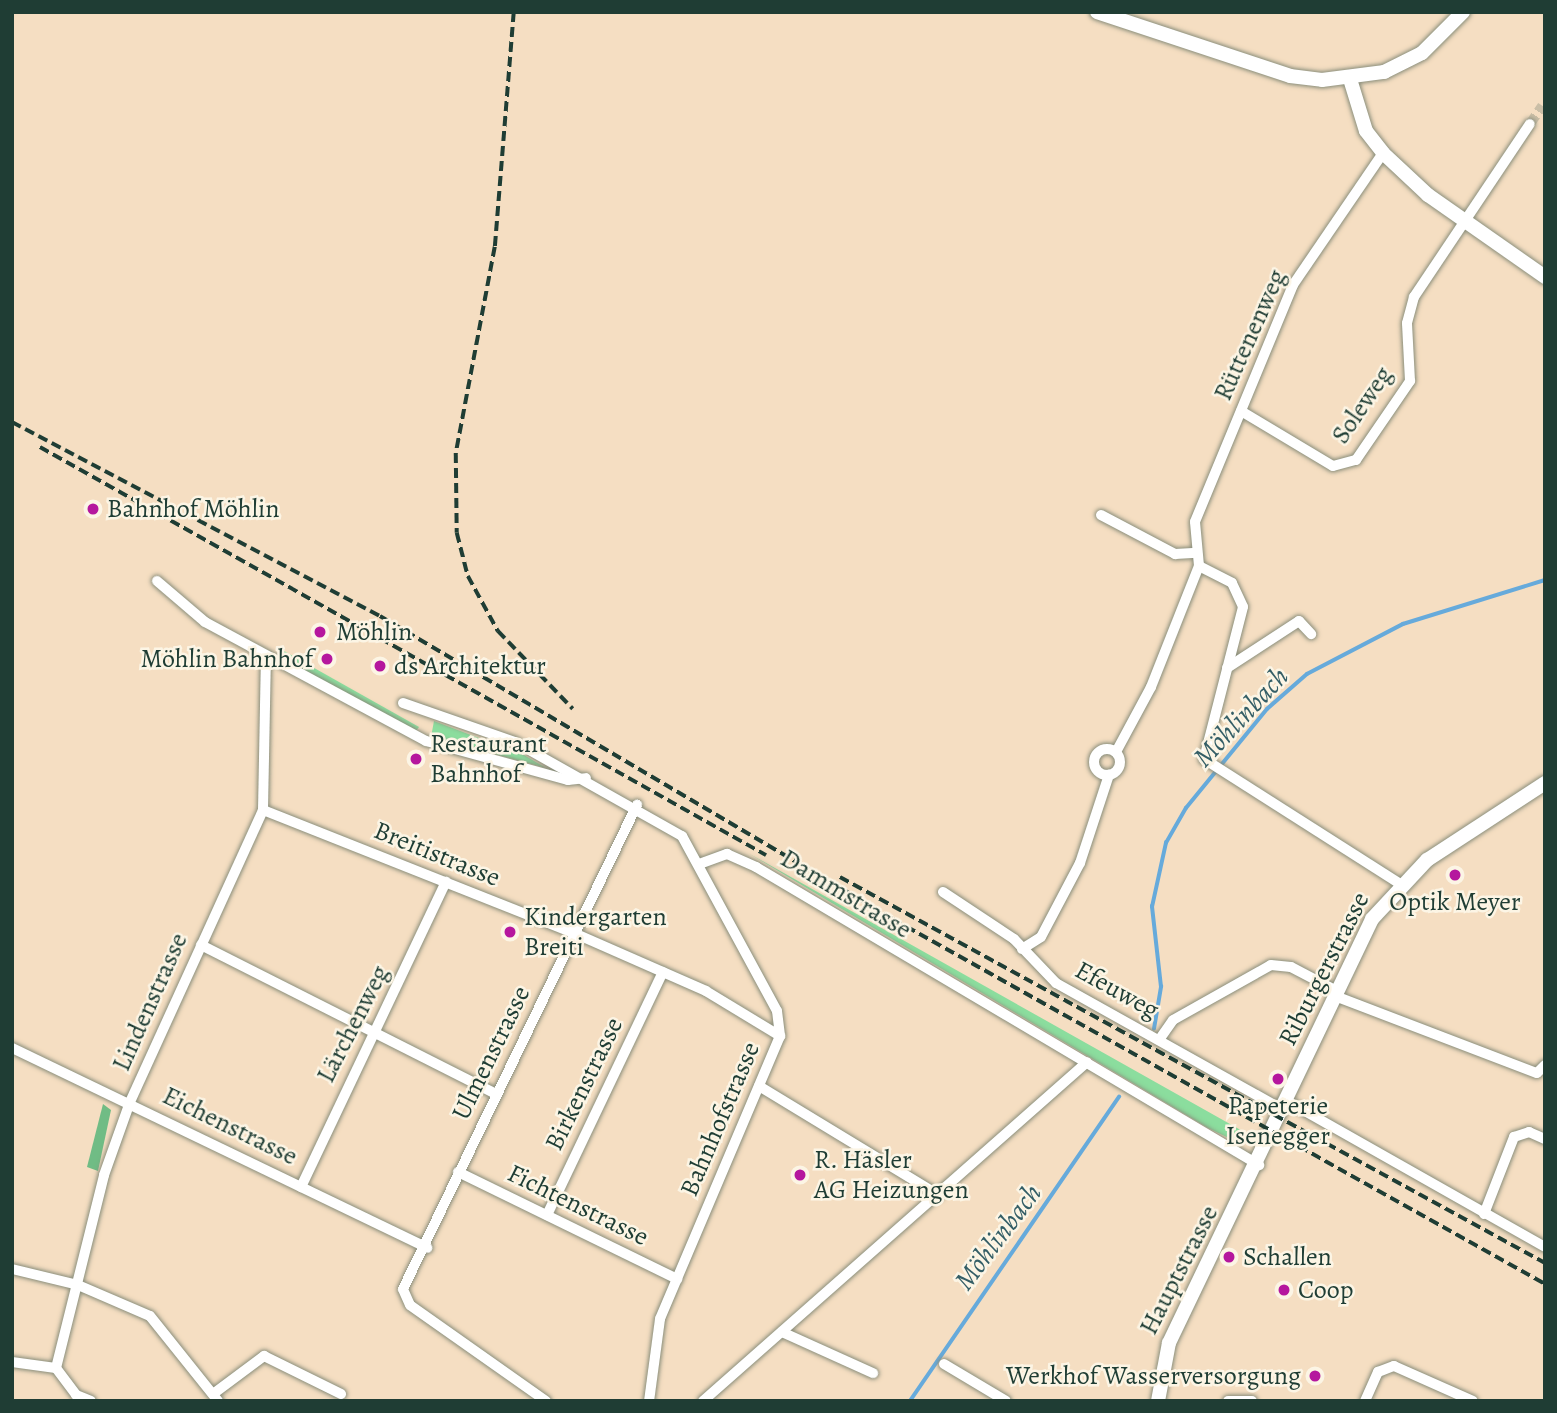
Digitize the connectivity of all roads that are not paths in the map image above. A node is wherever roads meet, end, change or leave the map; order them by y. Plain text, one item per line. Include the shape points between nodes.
1 (1097, 12) edge
2 (1463, 12) edge
3 (1350, 79) junction
4 (1530, 124) tunnel mouth
5 (1383, 153) junction
6 (1462, 221) junction
7 (1545, 277) edge
8 (1241, 411) junction
9 (1101, 515) dead end
10 (1197, 553) junction
11 (1199, 566) junction
12 (157, 581) dead end
13 (1311, 634) dead end
14 (266, 657) junction
15 (1227, 668) junction
16 (403, 703) dead end
17 (1116, 752) junction
18 (1109, 775) junction
19 (586, 778) junction
20 (1545, 783) edge
21 (637, 805) junction
22 (263, 810) junction
23 (702, 863) junction
24 (446, 882) junction
25 (1399, 883) junction
26 (943, 892) dead end
27 (574, 933) junction
28 (201, 945) junction
29 (1022, 949) junction
30 (663, 972) junction
31 (1336, 993) junction
32 (370, 1032) junction
33 (780, 1037) junction
34 (1159, 1040) junction
35 (12, 1048) edge
36 (1087, 1062) junction
37 (1545, 1065) edge
38 (760, 1086) junction
39 (496, 1094) junction
40 (130, 1102) junction
41 (1285, 1105) junction
42 (1545, 1139) edge
43 (1259, 1165) junction
44 (458, 1172) junction
45 (301, 1186) junction
46 (939, 1195) junction
47 (1484, 1214) junction
48 (547, 1215) junction
49 (1545, 1247) edge
50 (427, 1248) junction
51 (12, 1269) edge
52 (677, 1279) junction
53 (78, 1285) junction
54 (782, 1332) junction
55 (12, 1362) edge
56 (944, 1364) dead end
57 (56, 1368) junction
58 (873, 1373) dead end
59 (341, 1394) dead end
60 (216, 1397) edge
61 (76, 1398) edge
62 (91, 1401) edge
63 (546, 1401) edge
64 (649, 1401) edge
65 (703, 1401) edge
66 (1006, 1401) edge
67 (1158, 1401) edge
68 (1228, 1401) edge
69 (1252, 1401) edge
70 (1365, 1401) edge
71 (1473, 1401) edge

1 - 3 street via 1290,76
2 - 3 street via 1422,53
3 - 5 street via 1366,131
4 - 6 street, Soleweg
5 - 6 street
5 - 8 street, Rüttenenweg via 1293,285
6 - 7 street
6 - 8 street, Soleweg via 1408,311 1410,381 1356,460 1333,466
8 - 10 street, Rüttenenweg via 1195,522
9 - 10 street via 1175,554
10 - 11 street, Rüttenenweg
11 - 15 street via 1232,583 1243,598
11 - 17 street via 1151,687
12 - 14 street via 205,622
13 - 15 street via 1299,621
14 - 19 street via 436,745 568,780
14 - 22 street, Lindenstrasse
15 - 25 street via 1204,746 1218,772
16 - 19 street via 515,742
17 - 18 street via 1119,768
17 - 18 street via 1095,756 1098,772
18 - 29 street via 1080,863 1041,937
19 - 21 street
20 - 25 street, Riburgerstrasse
21 - 23 street via 682,836
21 - 27 street, Ulmenstrasse
22 - 24 street, Breitistrasse
22 - 28 street, Lindenstrasse
23 - 33 street, Bahnhofstrasse via 773,1003
23 - 36 street, Dammstrasse via 727,855 756,867
24 - 27 street, Breitistrasse
24 - 32 street, Lärchenweg
25 - 31 street, Riburgerstrasse via 1372,919
26 - 29 street, Efeuweg
27 - 30 street, Breitistrasse
27 - 39 street, Ulmenstrasse
28 - 32 street
28 - 40 street, Lindenstrasse
29 - 34 street, Efeuweg via 1056,983
30 - 33 street, Breitistrasse
30 - 48 street, Birkenstrasse
31 - 34 street via 1291,967 1271,965 1173,1020
31 - 37 street via 1537,1073
31 - 41 street, Riburgerstrasse
32 - 39 street
32 - 45 street, Lärchenweg
33 - 38 street, Bahnhofstrasse
34 - 41 street, Efeuweg
35 - 40 street, Eichenstrasse
36 - 43 street, Dammstrasse
36 - 46 street
38 - 46 street
38 - 52 street, Bahnhofstrasse
39 - 44 street, Ulmenstrasse
40 - 45 street, Eichenstrasse
40 - 53 street, Lindenstrasse
41 - 43 street, Riburgerstrasse
41 - 47 street, Efeuweg
42 - 47 street via 1521,1132
43 - 67 street, Hauptstrasse via 1169,1343
44 - 48 street, Fichtenstrasse
44 - 50 street, Ulmenstrasse
45 - 50 street, Eichenstrasse
46 - 54 street
47 - 49 street, Efeuweg
48 - 52 street, Fichtenstrasse
50 - 63 street, Ulmenstrasse via 403,1289 410,1305
51 - 53 street
52 - 64 street, Bahnhofstrasse via 650,1357
53 - 57 street, Lindenstrasse
53 - 60 street via 156,1320
54 - 58 street
54 - 65 street
55 - 57 street
56 - 66 street
57 - 61 street
59 - 60 street via 264,1356
61 - 62 street
68 - 69 street
70 - 71 street via 1378,1372 1394,1366

